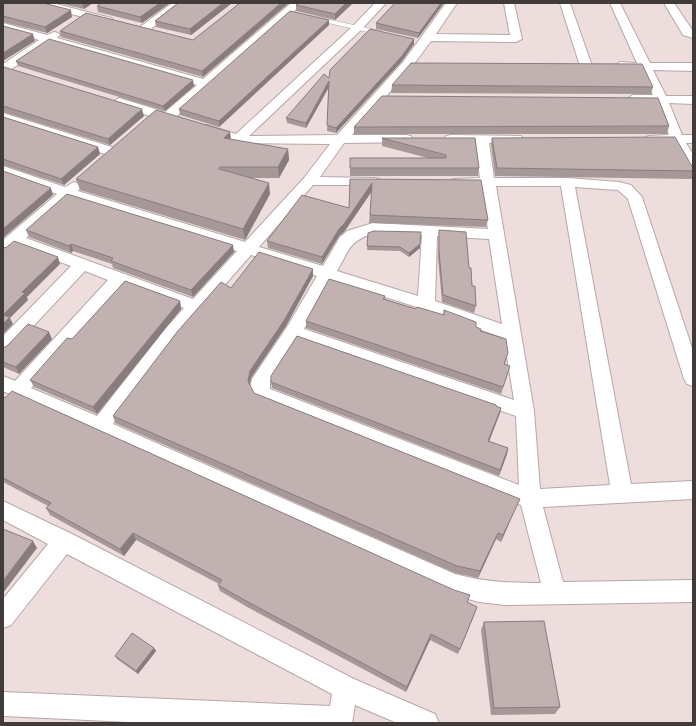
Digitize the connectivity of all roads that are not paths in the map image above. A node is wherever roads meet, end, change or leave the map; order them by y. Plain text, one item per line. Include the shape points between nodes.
1 (39, 3) edge
2 (381, 3) edge
3 (452, 3) edge
4 (509, 3) edge
5 (565, 3) edge
6 (615, 3) edge
7 (669, 3) edge
8 (175, 6) edge
9 (97, 7) edge
10 (294, 10) edge
11 (84, 15) junction
12 (311, 18) edge
13 (122, 24) edge
14 (3, 26) edge
15 (357, 28) junction
16 (158, 32) edge
17 (387, 35) edge
18 (693, 35) edge
19 (48, 39) junction
20 (422, 40) junction
21 (570, 66) edge
22 (586, 66) junction
23 (646, 66) junction
24 (693, 66) edge
25 (4, 68) edge
26 (20, 72) edge
27 (206, 84) junction
28 (103, 97) edge
29 (377, 98) junction
30 (392, 98) edge
31 (621, 99) edge
32 (661, 99) junction
33 (693, 100) edge
34 (162, 115) junction
35 (3, 117) edge
36 (146, 123) edge
37 (238, 139) junction
38 (418, 139) edge
39 (442, 139) edge
40 (481, 139) junction
41 (528, 139) edge
42 (638, 139) edge
43 (677, 139) junction
44 (693, 139) edge
45 (340, 140) junction
46 (124, 143) edge
47 (113, 152) junction
48 (102, 163) edge
49 (693, 166) edge
50 (5, 174) edge
51 (84, 178) edge
52 (309, 181) junction
53 (387, 182) edge
54 (441, 182) edge
55 (488, 182) junction
56 (567, 182) junction
57 (67, 193) junction
58 (430, 231) junction
59 (496, 234) junction
60 (9, 244) edge
61 (249, 248) junction
62 (82, 264) junction
63 (328, 274) junction
64 (120, 277) junction
65 (426, 304) junction
66 (196, 306) junction
67 (685, 328) edge
68 (293, 332) junction
69 (513, 334) junction
70 (3, 347) edge
71 (693, 379) edge
72 (11, 387) edge
73 (525, 411) junction
74 (100, 425) junction
75 (693, 490) edge
76 (622, 492) junction
77 (530, 499) junction
78 (3, 510) edge
79 (64, 541) junction
80 (693, 591) edge
81 (555, 593) junction
82 (3, 617) edge
83 (345, 688) junction
84 (3, 704) edge
85 (340, 721) edge
86 (426, 723) edge

1 - 11 street
2 - 15 street
3 - 20 street
4 - 20 street via 516,39
5 - 22 street
6 - 23 street
7 - 18 street via 687,33
8 - 16 street via 140,28
9 - 11 street
10 - 27 street
11 - 13 street
11 - 19 street
12 - 15 lane
14 - 19 street
15 - 17 lane
15 - 37 street
19 - 25 street
19 - 27 street
20 - 29 street via 415,65
21 - 22 street
22 - 23 street
23 - 24 street
23 - 32 street
25 - 26 street
27 - 34 street
28 - 34 street
29 - 30 street
29 - 45 street
31 - 32 street
32 - 33 street
32 - 43 street
34 - 36 street
34 - 37 street
35 - 47 street
37 - 45 street
38 - 45 street
39 - 40 street
40 - 41 street
40 - 55 street
42 - 43 street
43 - 44 street
43 - 49 street
45 - 52 street
46 - 47 street
47 - 48 street
50 - 57 street
51 - 57 street
52 - 53 street
52 - 61 street
54 - 55 street
55 - 56 street
55 - 59 street
56 - 67 street via 619,186 631,191
56 - 76 street
57 - 60 street
57 - 61 street
58 - 59 street
58 - 63 street via 373,228 360,231 346,241
58 - 65 street
59 - 69 street
60 - 62 street
61 - 63 street
61 - 66 street
62 - 64 street
62 - 70 street
63 - 65 street
63 - 68 street
64 - 66 street
64 - 72 street
65 - 69 street
66 - 74 street
67 - 71 street
68 - 73 street
68 - 77 street via 261,379 259,388 263,394
69 - 73 street
72 - 74 street
73 - 77 street
74 - 81 street via 453,584 505,594
75 - 76 street
76 - 77 street
77 - 81 street
78 - 79 street
79 - 82 street
79 - 83 street
80 - 81 street
83 - 85 street
83 - 86 street
84 - 85 street

